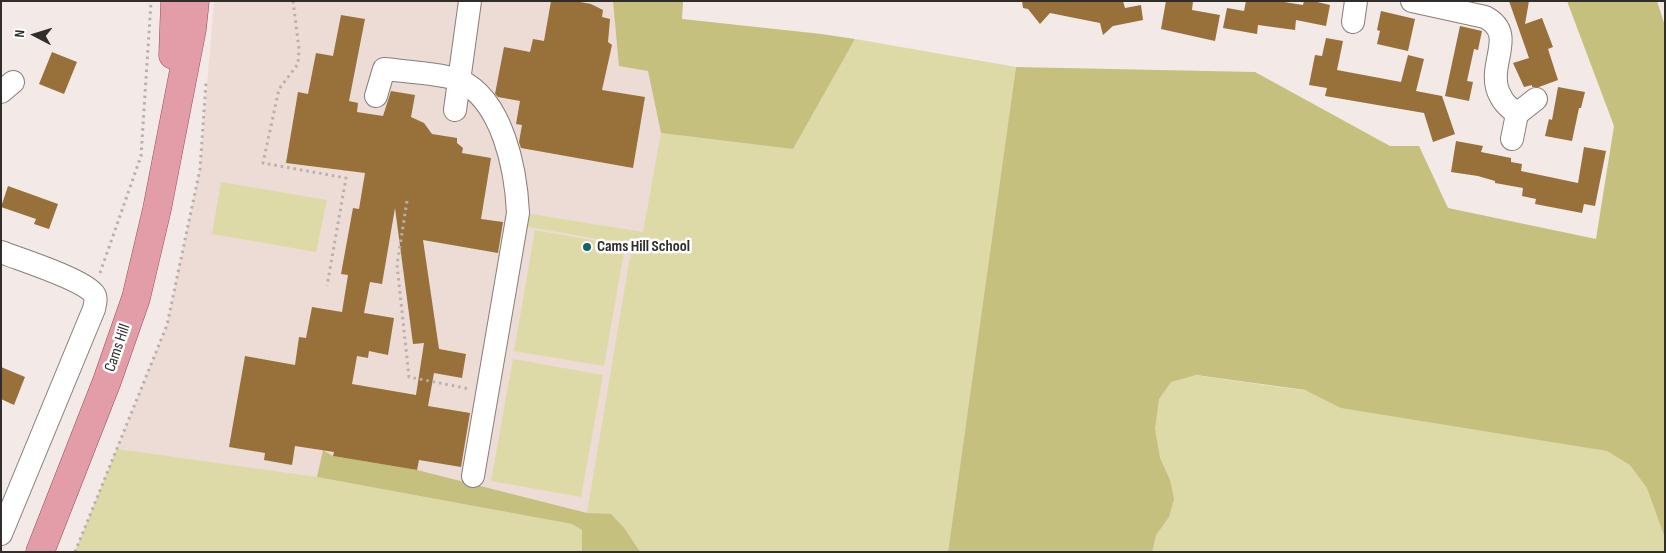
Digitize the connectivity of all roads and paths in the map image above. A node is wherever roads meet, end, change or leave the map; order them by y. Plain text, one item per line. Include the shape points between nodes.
1 (151, 1) edge
2 (175, 1) edge
3 (195, 1) edge
4 (293, 1) edge
5 (470, 1) edge
6 (1412, 1) edge
7 (458, 79) junction
8 (207, 80) dead end
9 (376, 96) dead end
10 (1536, 99) dead end
11 (455, 110) dead end
12 (1518, 114) junction
13 (170, 136) junction
14 (1512, 139) dead end
15 (407, 201) dead end
16 (1, 252) edge
17 (328, 286) dead end
18 (86, 288) junction
19 (488, 392) junction
20 (473, 476) dead end
21 (1, 534) edge
22 (40, 552) edge
23 (75, 552) edge

1 - 18 path via 141,156
2 - 13 main road, Cams Hill
3 - 13 main road, Cams Hill
4 - 17 path via 298,64 279,89 263,163 346,178
5 - 7 street
6 - 12 street via 1495,22 1502,38 1495,68 1496,88 1504,103
7 - 9 street via 384,69
7 - 11 street
7 - 19 street via 475,90 500,126 517,182 518,213
8 - 23 path via 200,169 167,326
10 - 12 street
12 - 14 street
13 - 22 main road, Cams Hill via 136,298
15 - 19 path via 396,265 409,377
16 - 18 street
18 - 21 street via 96,298 94,309
19 - 20 street

